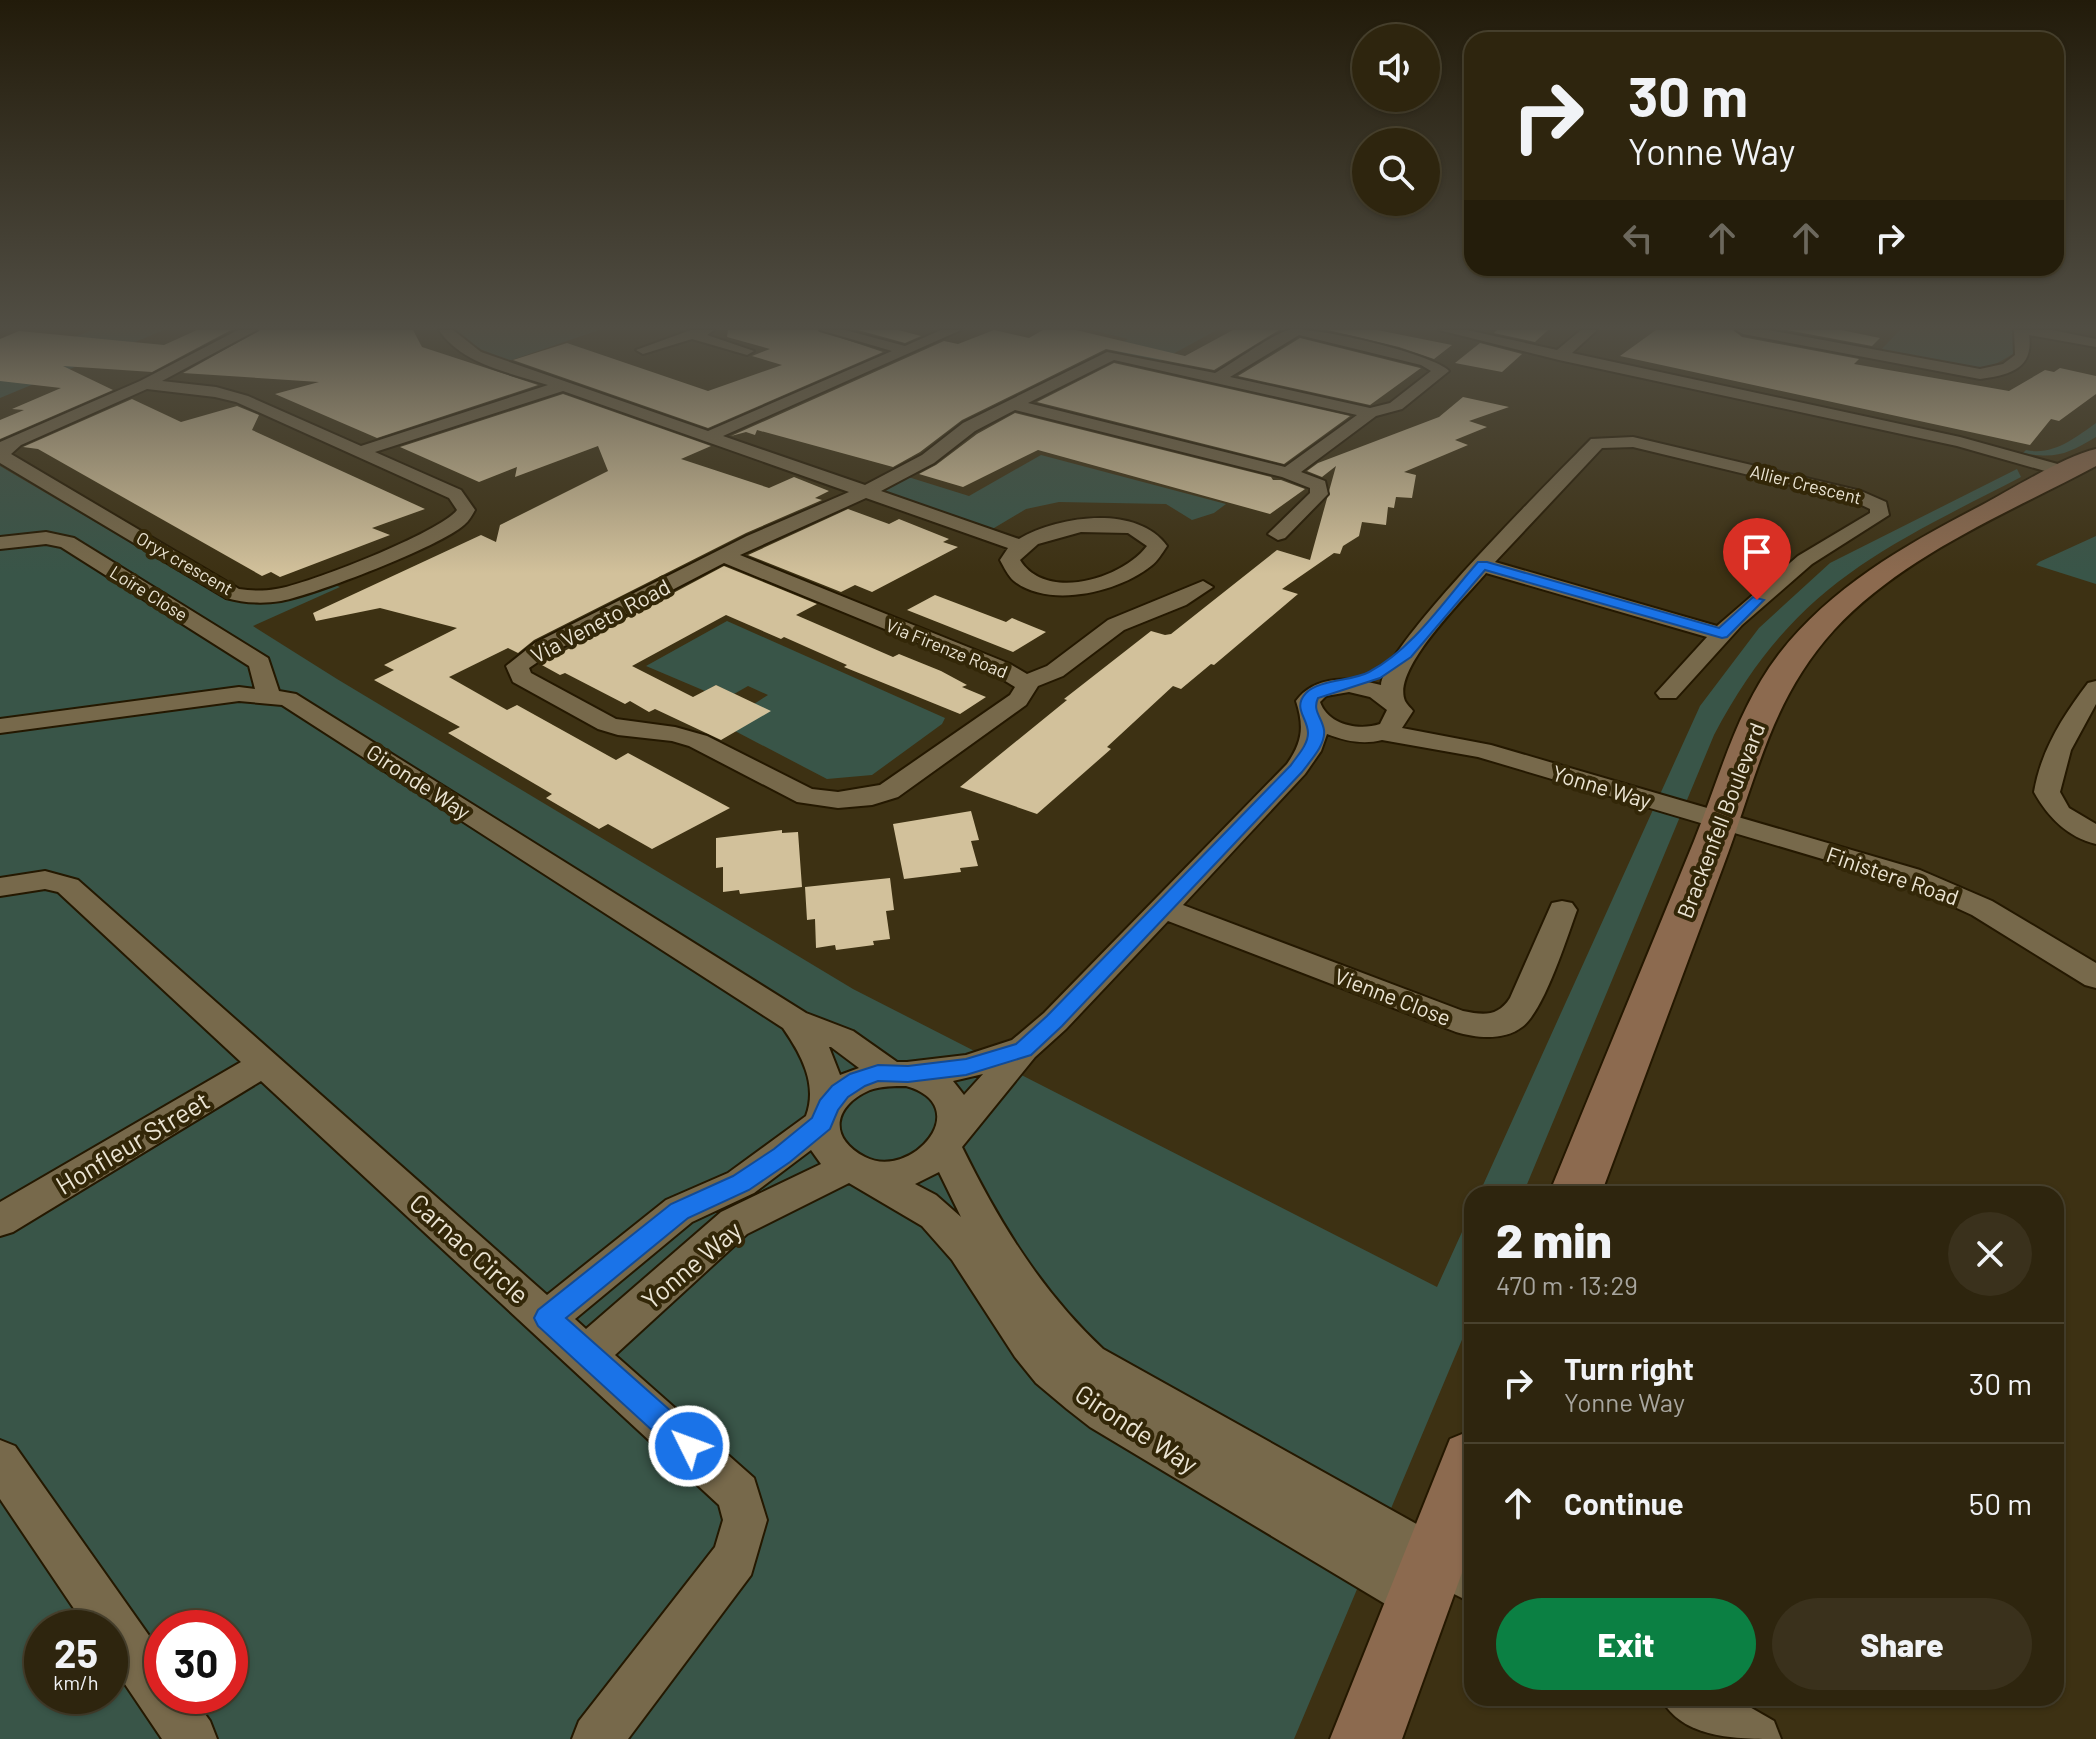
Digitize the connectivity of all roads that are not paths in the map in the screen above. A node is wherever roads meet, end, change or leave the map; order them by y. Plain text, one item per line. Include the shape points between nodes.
1 (83, 411) edge
2 (270, 411) edge
3 (484, 411) edge
4 (633, 411) edge
5 (767, 411) edge
6 (1002, 411) edge
7 (1040, 411) edge
8 (1362, 411) edge
9 (1377, 411) edge
10 (1816, 411) edge
11 (1370, 413) junction
12 (707, 437) junction
13 (361, 451) junction
14 (2096, 456) edge
15 (2066, 472) junction
16 (1288, 473) junction
17 (867, 491) junction
18 (1278, 534) dead end
19 (0, 543) edge
20 (1021, 546) junction
21 (724, 556) junction
22 (1482, 565) junction
23 (1203, 587) dead end
24 (1722, 634) junction
25 (1406, 654) junction
26 (1026, 683) junction
27 (1349, 685) junction
28 (2096, 688) edge
29 (1668, 693) dead end
30 (268, 695) junction
31 (1397, 706) junction
32 (1313, 718) junction
33 (0, 726) edge
34 (1374, 733) junction
35 (1482, 750) junction
36 (1296, 769) junction
37 (1721, 821) junction
38 (2096, 836) edge
39 (0, 887) edge
40 (1163, 908) junction
41 (1562, 910) dead end
42 (2096, 977) edge
43 (795, 1021) junction
44 (1023, 1049) junction
45 (265, 1063) junction
46 (899, 1073) junction
47 (825, 1115) junction
48 (949, 1139) junction
49 (858, 1170) junction
50 (1578, 1186) edge
51 (0, 1221) edge
52 (547, 1318) junction
53 (587, 1354) junction
54 (0, 1461) edge
55 (1464, 1491) edge
56 (1441, 1579) edge
57 (144, 1670) edge
58 (1700, 1706) edge
59 (175, 1714) edge
60 (192, 1739) edge
61 (597, 1739) edge
62 (1366, 1739) edge
63 (1756, 1739) edge

1 - 13 street, Oryx crescent via 15,441 1,456 233,594 265,597 299,590 439,533 466,510 455,494
2 - 13 street, Oryx crescent
3 - 13 street
4 - 12 street
5 - 12 street
6 - 17 street, Via Veneto Road
7 - 16 street
8 - 11 street
9 - 11 street
10 - 15 street via 1960,442
11 - 16 street
12 - 17 street
14 - 15 street, Brackenfell Boulevard
15 - 37 street, Brackenfell Boulevard via 1912,553 1827,621 1795,656 1764,705 1739,760
16 - 18 street via 1315,482 1321,490
17 - 20 street
17 - 21 street, Via Veneto Road
19 - 30 street, Loire Close via 46,538 67,542 260,663
20 - 20 street via 1059,530 1095,525 1134,529 1157,546 1105,583 1068,588 1021,577 1010,560
21 - 26 street, Via Firenze Road
21 - 26 street, Via Veneto Road via 543,648 522,660 517,672 607,724 686,737 806,796 838,800 872,797 904,783 1018,700
22 - 24 street
22 - 24 street, Allier Crescent via 1603,441 1633,442 1855,495 1879,506 1880,515 1805,560
22 - 25 street, Allier Crescent
23 - 26 street, Via Firenze Road via 1116,625 1055,671
24 - 29 street, Allier Crescent
25 - 27 street, Allier Crescent
25 - 31 street, Allier Crescent via 1393,680
27 - 31 street, Yonne Way via 1378,692
27 - 32 street, Allier Crescent via 1312,695 1307,702
28 - 38 street via 2073,718 2047,792 2059,813
30 - 33 street, Gironde Way via 223,695
30 - 43 street, Gironde Way via 297,703
31 - 34 street via 1398,721
31 - 35 street, Yonne Way
32 - 34 street, Yonne Way via 1336,731
32 - 36 street via 1313,744
34 - 35 street, Yonne Way
34 - 36 street
35 - 37 street, Yonne Way
36 - 40 street
37 - 42 street, Finistere Road via 1940,888
37 - 50 street, Brackenfell Boulevard
39 - 45 street, Carnac Circle via 45,880 68,886
40 - 41 street, Vienne Close via 1456,1021 1484,1026 1519,1013
40 - 44 street
43 - 46 street via 842,1039
43 - 47 street via 818,1050 825,1077
44 - 46 street via 966,1067
44 - 48 street
45 - 51 street, Honfleur Street
45 - 52 street, Carnac Circle
46 - 47 street via 858,1080 840,1092
46 - 48 street via 938,1085 949,1098 955,1114
47 - 49 street via 824,1140 833,1156
47 - 52 street, Yonne Way via 741,1183 679,1211
48 - 49 street via 931,1161 912,1170 889,1175
48 - 56 street, Gironde Way via 978,1219 1063,1339 1089,1362
49 - 53 street, Yonne Way via 734,1223
49 - 56 street, Gironde Way via 935,1215 1044,1362 1105,1413
52 - 53 street, Carnac Circle
53 - 61 street, Carnac Circle via 730,1483 745,1520 723,1578
54 - 57 street
55 - 56 street
56 - 62 street
58 - 63 street
59 - 60 street

